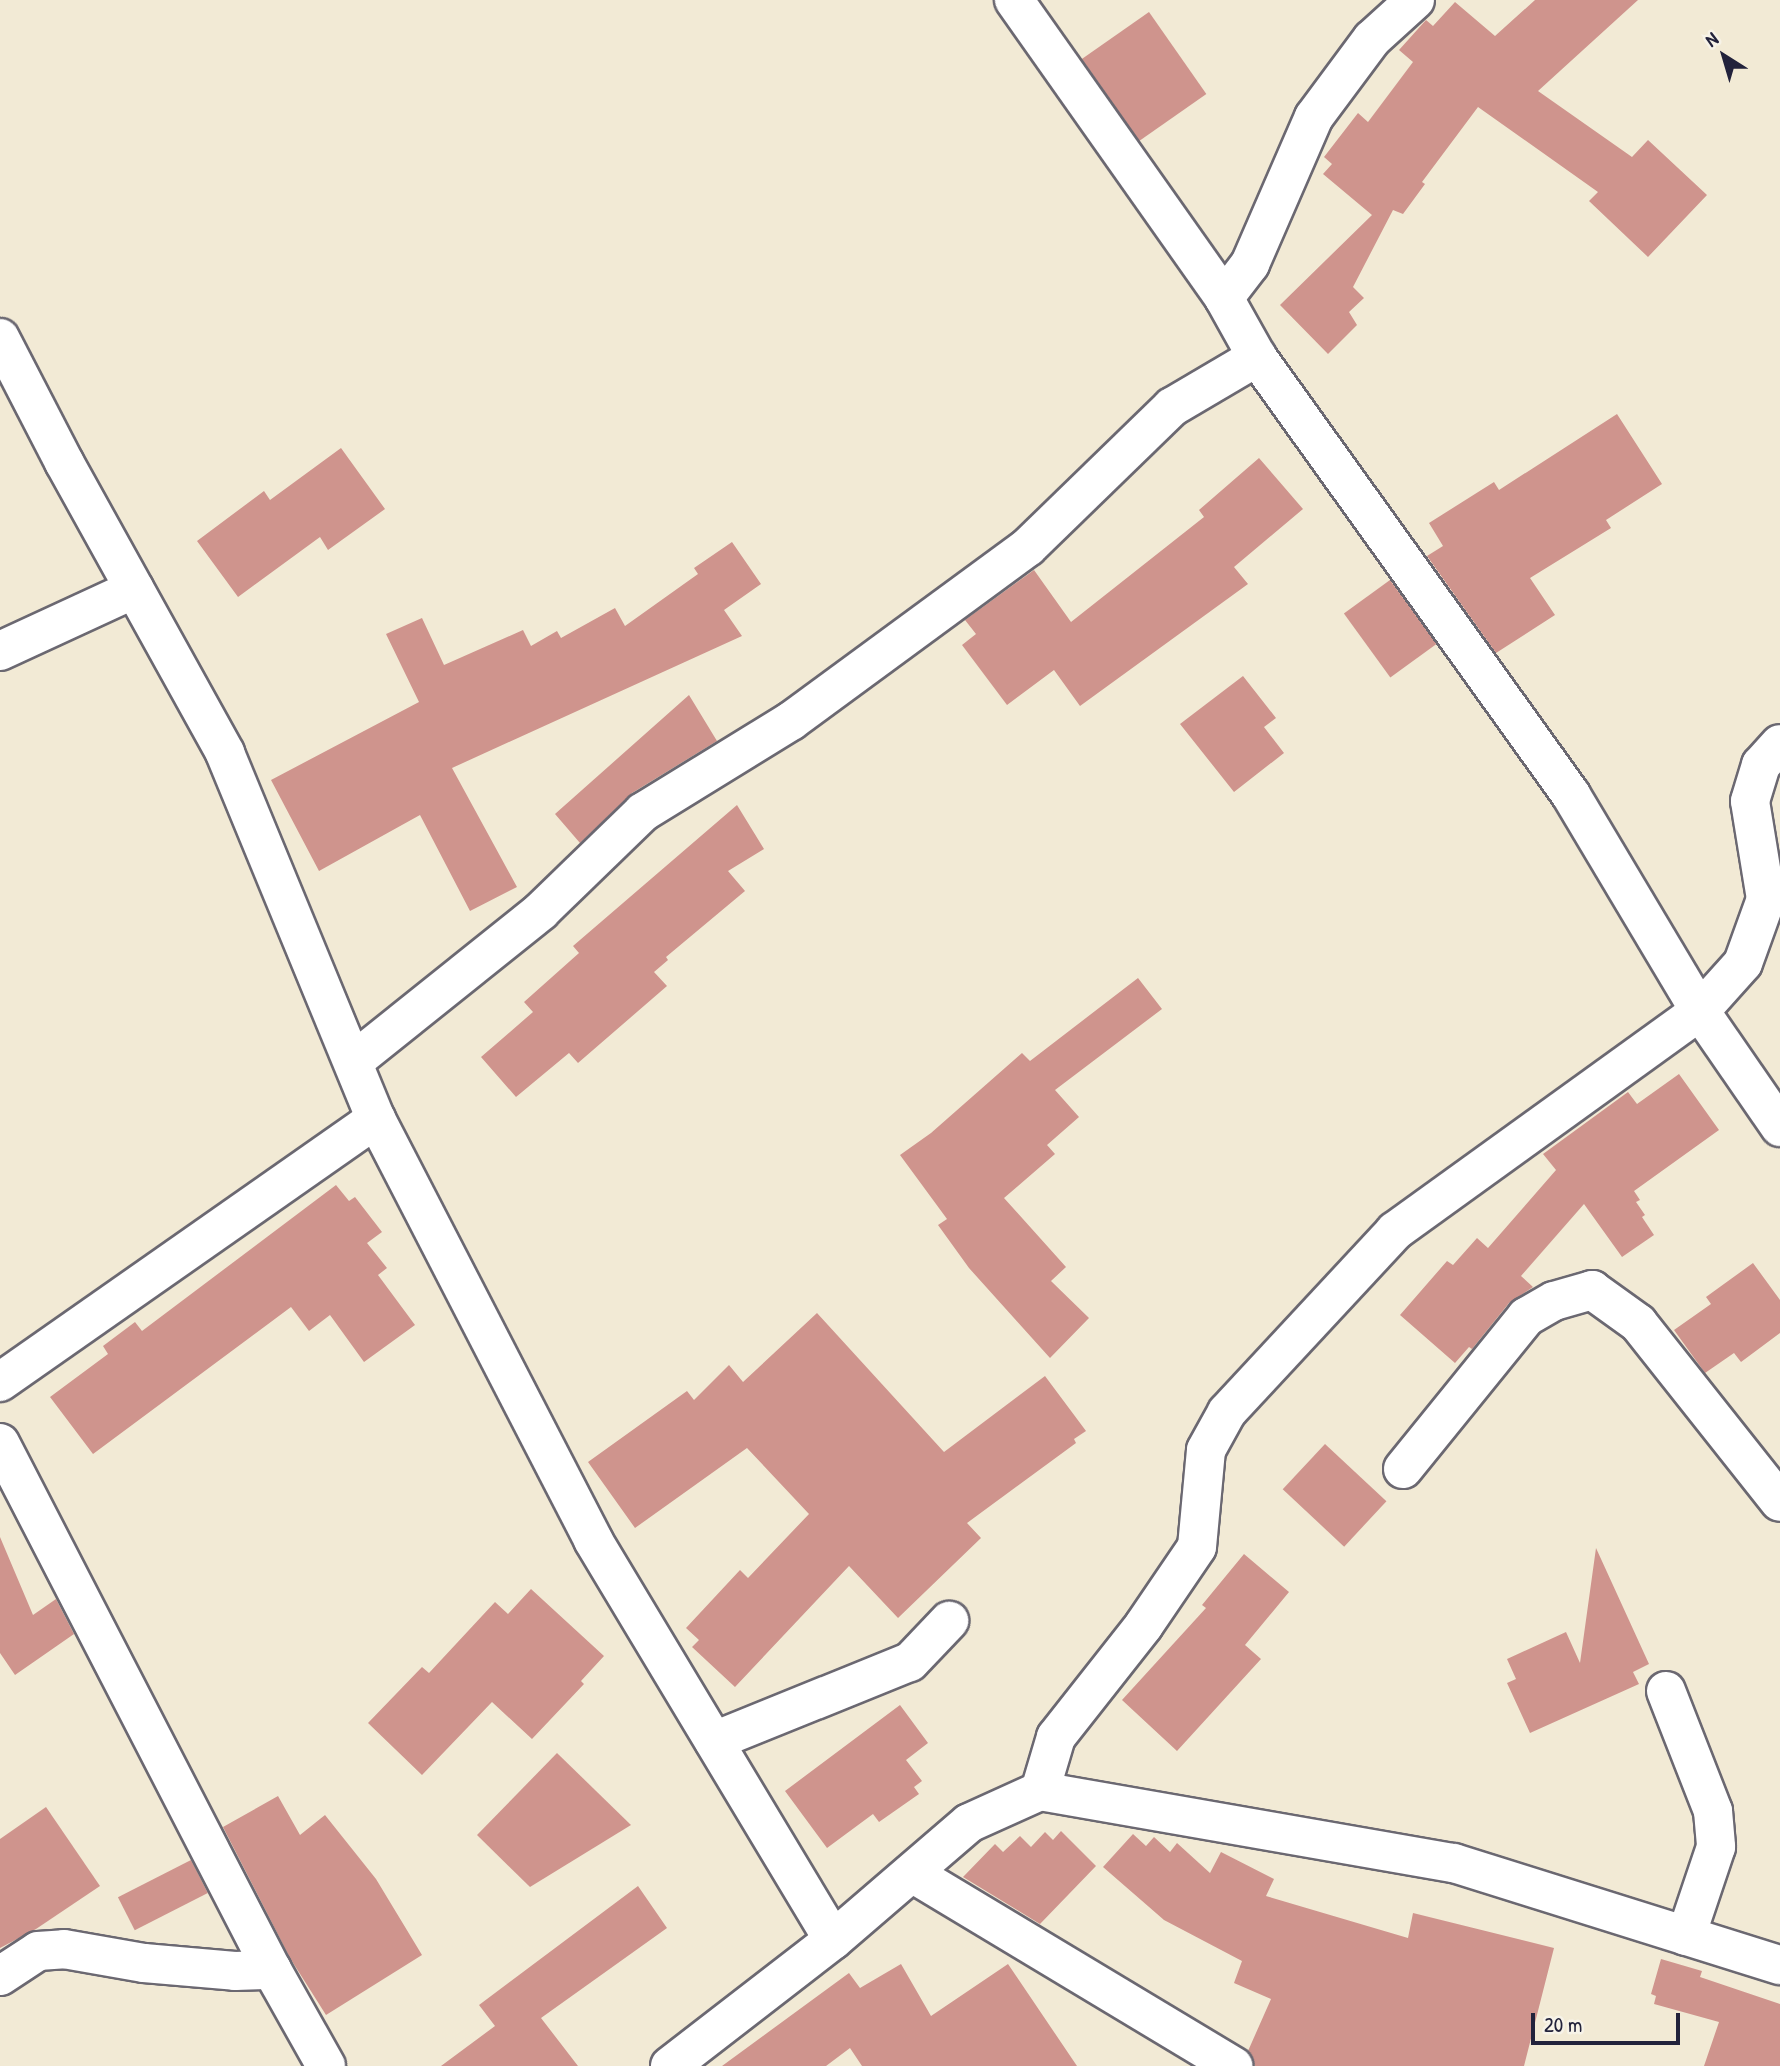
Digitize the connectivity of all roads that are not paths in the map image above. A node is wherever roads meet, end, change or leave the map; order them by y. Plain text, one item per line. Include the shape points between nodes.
1 (1014, 0) edge
2 (1415, 0) edge
3 (1224, 298) junction
4 (0, 338) edge
5 (1257, 357) junction
6 (134, 589) junction
7 (0, 651) edge
8 (1780, 744) edge
9 (1700, 1011) junction
10 (354, 1061) junction
11 (376, 1119) junction
12 (1780, 1127) edge
13 (0, 1382) edge
14 (0, 1443) edge
15 (1403, 1469) dead end
16 (1780, 1502) edge
17 (949, 1621) dead end
18 (1666, 1692) dead end
19 (713, 1741) junction
20 (1040, 1791) junction
21 (912, 1873) junction
22 (1686, 1936) junction
23 (833, 1940) junction
24 (1780, 1965) edge
25 (272, 1970) junction
26 (0, 1976) edge
27 (326, 2066) edge
28 (670, 2066) edge
29 (1233, 2066) edge

1 - 3 street
2 - 3 street via 1372,39 1314,117 1250,264
3 - 5 street
4 - 6 street
5 - 9 street via 1571,795
5 - 10 street via 1172,407 1028,547 790,721 643,812 541,911
6 - 7 street
6 - 10 street via 225,753
8 - 9 street via 1760,765 1750,801 1766,899 1743,963
9 - 12 street
9 - 20 street via 1395,1231 1227,1412 1206,1450 1197,1547 1056,1737
10 - 11 street
11 - 13 street
11 - 19 street via 593,1540
14 - 25 street
15 - 16 street via 1526,1317 1554,1301 1592,1290 1638,1324
17 - 19 street via 910,1662
18 - 22 street via 1713,1811 1716,1847
19 - 23 street
20 - 21 street via 969,1824
20 - 22 street via 1454,1863
21 - 23 street
21 - 29 street
22 - 24 street
23 - 28 street
25 - 26 street via 144,1963 64,1949 38,1951
25 - 27 street

